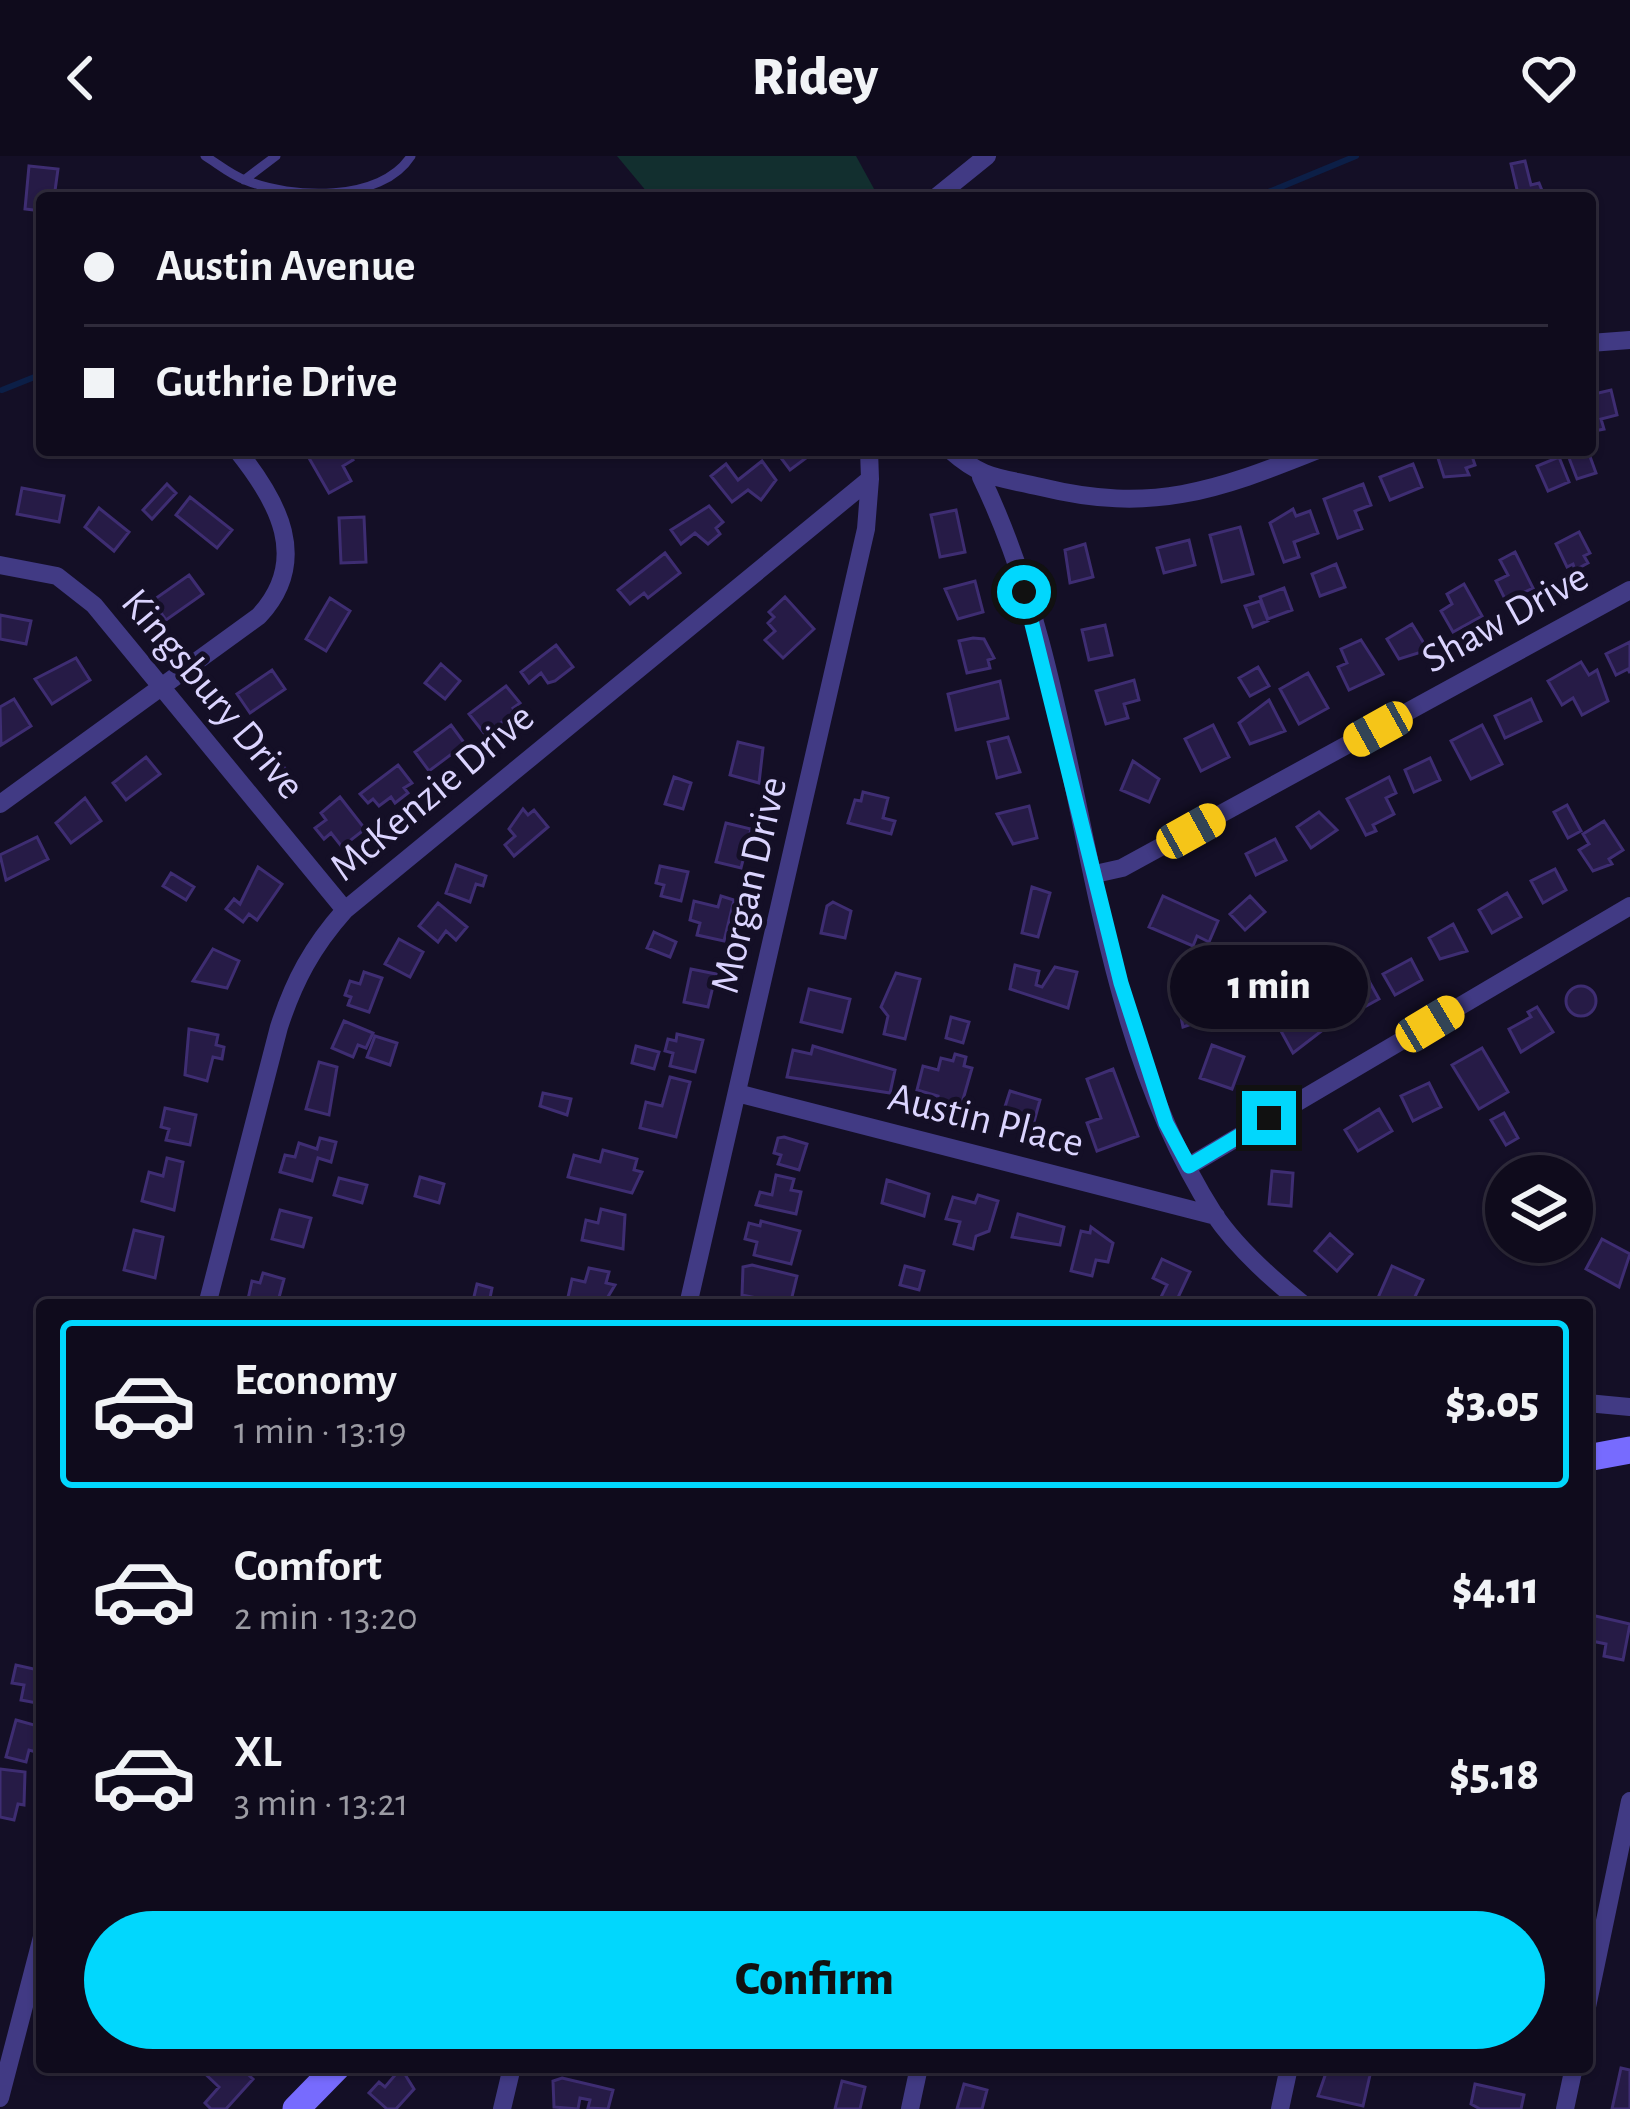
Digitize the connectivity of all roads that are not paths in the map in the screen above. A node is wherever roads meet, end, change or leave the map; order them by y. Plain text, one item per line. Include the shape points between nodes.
1 (205, 156) edge
2 (276, 156) edge
3 (411, 156) edge
4 (987, 156) edge
5 (244, 180) junction
6 (306, 192) edge
7 (329, 192) edge
8 (942, 192) edge
9 (1630, 340) edge
10 (1596, 343) edge
11 (241, 456) edge
12 (869, 456) edge
13 (957, 456) edge
14 (1303, 456) edge
15 (981, 477) junction
16 (870, 479) junction
17 (0, 565) edge
18 (1630, 590) edge
19 (161, 686) junction
20 (0, 804) edge
21 (1095, 874) junction
22 (1630, 906) edge
23 (345, 910) junction
24 (737, 1093) junction
25 (1189, 1166) junction
26 (1216, 1216) junction
27 (208, 1299) edge
28 (689, 1299) edge
29 (1298, 1299) edge
30 (1593, 1403) edge
31 (1630, 1405) edge
32 (1630, 1450) edge
33 (1593, 1457) edge
34 (1630, 1801) edge
35 (36, 1960) edge
36 (1593, 1978) edge
37 (331, 2073) edge
38 (511, 2073) edge
39 (918, 2073) edge
40 (1288, 2073) edge
41 (1573, 2073) edge
42 (0, 2098) edge
43 (296, 2109) edge
44 (502, 2109) edge
45 (910, 2109) edge
46 (1280, 2109) edge
47 (1565, 2109) edge

1 - 5 lane
2 - 5 lane
3 - 7 lane via 380,182
4 - 8 street
5 - 6 lane
9 - 10 street
11 - 19 street via 283,521 282,581 259,616
12 - 16 street
13 - 15 street
14 - 15 street via 1223,488 1155,500 1078,496
15 - 21 street via 1013,551
16 - 23 street, McKenzie Drive
16 - 24 street, Morgan Drive via 866,529
17 - 19 street, Kingsbury Drive via 40,569 76,588
18 - 21 street, Shaw Drive via 1142,857
19 - 20 street
19 - 23 street, Kingsbury Drive
21 - 25 street via 1142,1052
22 - 25 street
23 - 27 street, McKenzie Drive via 292,988
24 - 26 street, Austin Place
24 - 28 street, Morgan Drive
25 - 26 street
26 - 29 street
30 - 31 street
32 - 33 street
34 - 36 street
35 - 42 street
37 - 43 street
38 - 44 street
39 - 45 street
40 - 46 street
41 - 47 street

